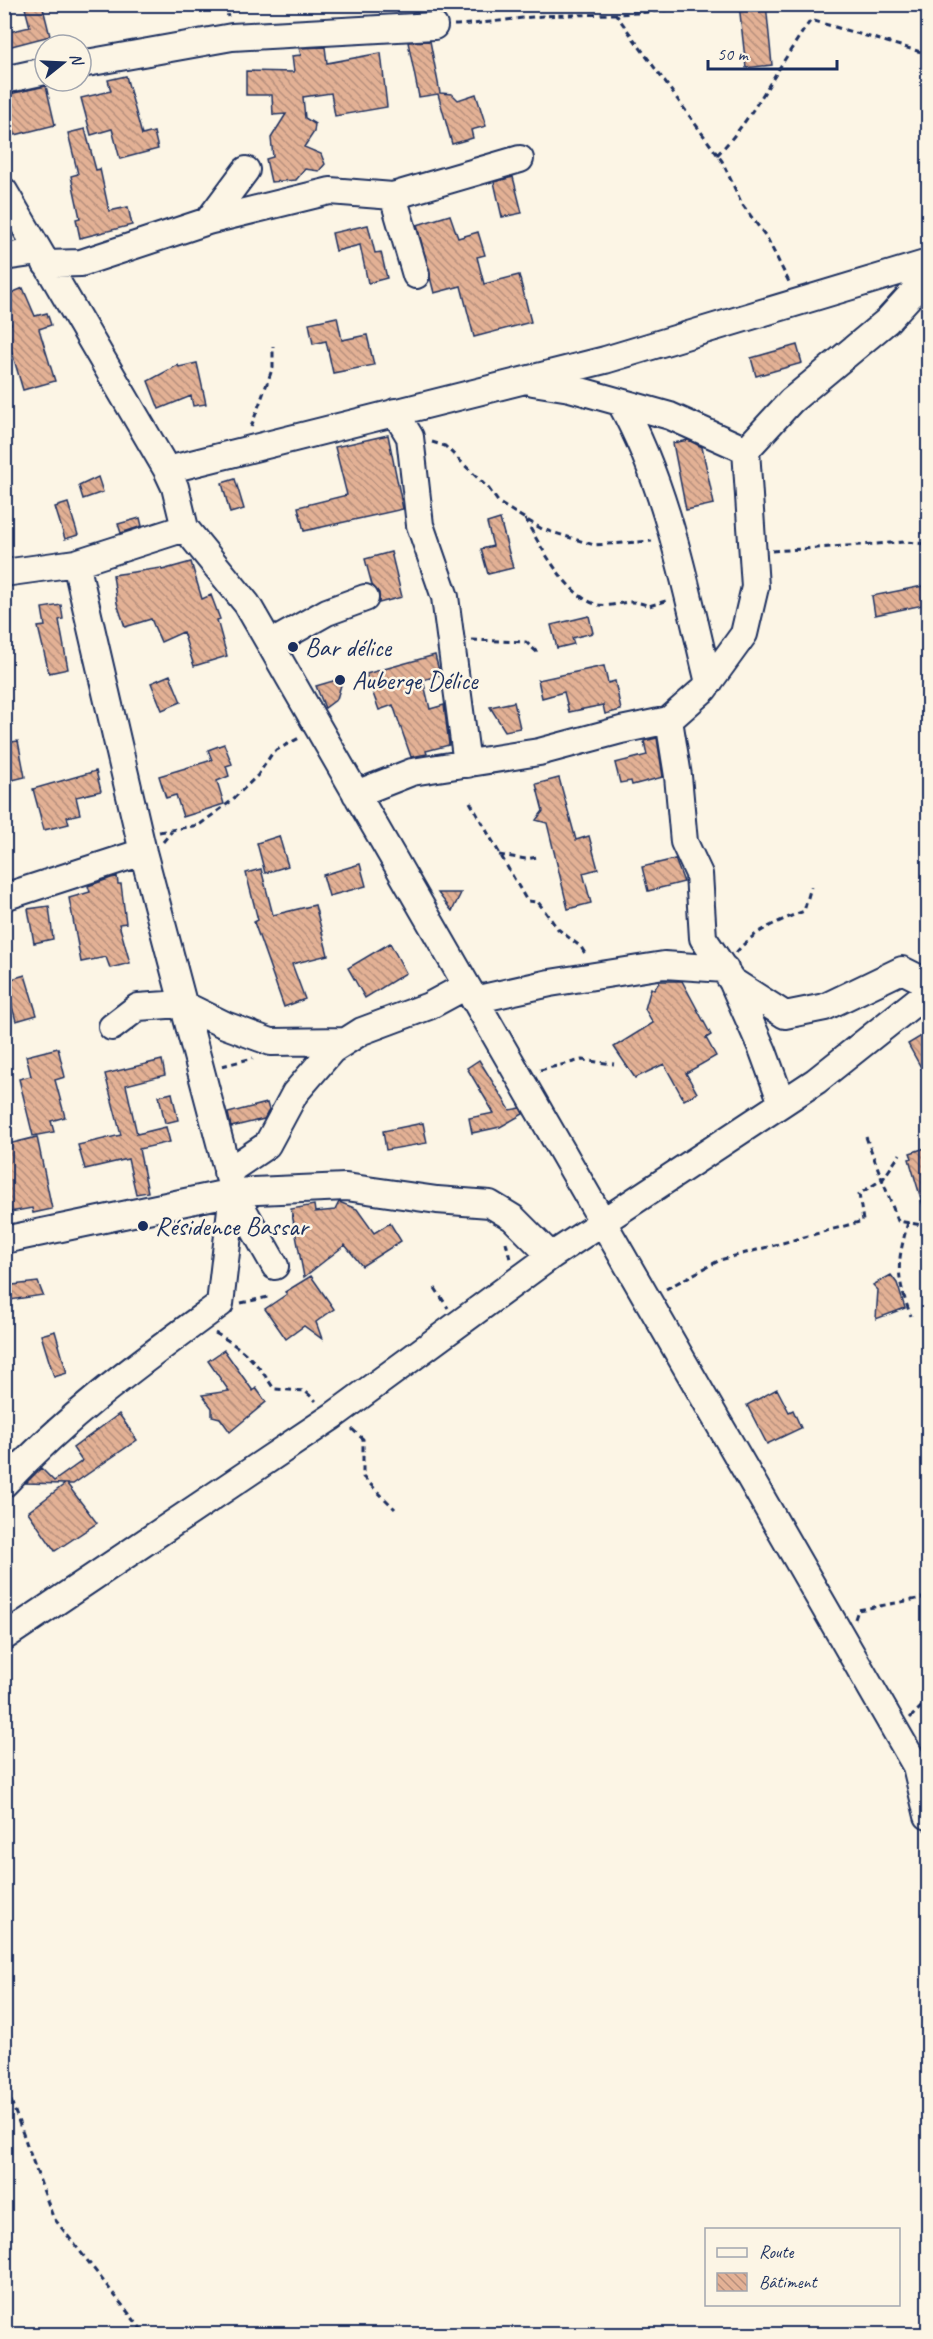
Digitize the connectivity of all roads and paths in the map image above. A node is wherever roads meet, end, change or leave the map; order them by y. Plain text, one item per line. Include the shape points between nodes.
1 (696, 4) edge
2 (615, 13) junction
3 (434, 26) joint
4 (928, 54) edge
5 (93, 62) edge
6 (33, 74) edge
7 (4, 80) edge
8 (717, 155) junction
9 (520, 159) dead end
10 (246, 170) dead end
11 (4, 191) edge
12 (393, 196) junction
13 (208, 221) junction
14 (4, 257) edge
15 (42, 258) junction
16 (928, 263) edge
17 (416, 275) dead end
18 (928, 276) edge
19 (798, 302) junction
20 (273, 346) dead end
21 (523, 380) junction
22 (620, 402) junction
23 (395, 412) junction
24 (410, 436) junction
25 (242, 450) junction
26 (746, 450) junction
27 (167, 470) junction
28 (524, 518) junction
29 (185, 528) junction
30 (672, 540) junction
31 (928, 544) edge
32 (752, 552) junction
33 (76, 563) junction
34 (4, 573) edge
35 (365, 598) dead end
36 (690, 608) junction
37 (450, 639) junction
38 (270, 644) junction
39 (540, 655) dead end
40 (709, 683) junction
41 (669, 720) junction
42 (318, 728) junction
43 (467, 764) junction
44 (356, 794) junction
45 (470, 802) dead end
46 (135, 817) junction
47 (142, 852) junction
48 (499, 855) junction
49 (538, 856) dead end
50 (811, 887) dead end
51 (4, 897) edge
52 (597, 975) junction
53 (728, 975) junction
54 (928, 983) edge
55 (928, 992) edge
56 (470, 993) junction
57 (182, 1004) junction
58 (112, 1027) dead end
59 (346, 1041) junction
60 (255, 1058) dead end
61 (530, 1064) dead end
62 (614, 1064) dead end
63 (200, 1071) junction
64 (782, 1103) junction
65 (866, 1137) dead end
66 (900, 1154) dead end
67 (883, 1179) junction
68 (230, 1182) junction
69 (513, 1218) junction
70 (601, 1222) junction
71 (908, 1222) junction
72 (928, 1226) edge
73 (4, 1240) edge
74 (551, 1256) junction
75 (275, 1266) dead end
76 (515, 1282) junction
77 (666, 1288) dead end
78 (268, 1297) dead end
79 (220, 1304) junction
80 (911, 1316) dead end
81 (4, 1484) edge
82 (928, 1597) edge
83 (4, 1637) edge
84 (845, 1643) junction
85 (922, 1772) edge
86 (928, 1816) edge
87 (4, 2081) edge
88 (145, 2334) edge

1 - 2 path via 670,11
2 - 3 path
2 - 8 path
3 - 5 street via 232,37
4 - 8 path via 811,20 746,122
6 - 7 street
8 - 19 path via 742,204 767,238
9 - 12 street
10 - 13 street
11 - 15 street
12 - 13 street via 330,191
12 - 17 street
13 - 15 street via 81,263
14 - 15 street
15 - 27 street
16 - 19 street
18 - 26 street via 887,321 791,400
19 - 21 street
20 - 25 path via 273,367
21 - 22 street
21 - 23 street
22 - 26 street via 670,416
22 - 30 street via 640,438
23 - 24 street
23 - 25 street
24 - 28 path via 445,446 499,503
24 - 37 street via 420,525 445,597
25 - 27 street
26 - 32 street
27 - 29 street
28 - 30 path via 542,529 594,545
28 - 36 path via 580,597 600,605 634,600 649,606 672,599
29 - 33 street
29 - 38 street via 247,604
30 - 36 street
31 - 32 path via 905,542
32 - 40 street via 755,587 744,634
33 - 34 street
33 - 46 street
35 - 38 street via 327,612
36 - 40 street
37 - 39 path via 526,642
37 - 43 street
38 - 42 street
40 - 41 street
41 - 43 street via 539,752
41 - 53 street via 684,842 699,874 703,938
42 - 44 street
42 - 46 path via 273,752 258,775 199,825 156,832
43 - 44 street via 412,772
44 - 56 street
45 - 48 path
46 - 47 street
47 - 51 street
47 - 57 street
48 - 49 path via 526,859
48 - 52 path via 528,901 538,902 558,929 581,946
50 - 53 path via 804,911 776,922 745,942
52 - 53 street via 664,965
52 - 56 street
53 - 54 street via 785,1015 825,1007 902,970
53 - 64 street
55 - 64 street
56 - 59 street via 362,1031
56 - 70 street
57 - 58 street via 138,1007
57 - 59 street via 271,1042
57 - 63 street
59 - 68 street via 332,1050 295,1093 267,1145
60 - 63 path
61 - 62 path via 540,1070 582,1060
63 - 68 street
64 - 70 street
65 - 67 path
66 - 67 path
67 - 71 path via 898,1221
67 - 77 path via 860,1194 863,1221 720,1260
68 - 69 street via 346,1187 490,1204
68 - 73 street
68 - 75 street
68 - 79 street
69 - 74 street
69 - 76 path via 506,1241
70 - 74 street
70 - 84 street
71 - 72 path
71 - 80 path via 898,1257 898,1275
74 - 76 street
76 - 83 street via 323,1423
78 - 79 path
79 - 81 street via 103,1390
82 - 84 path via 858,1610
84 - 85 street
85 - 86 street
87 - 88 path via 52,2217

